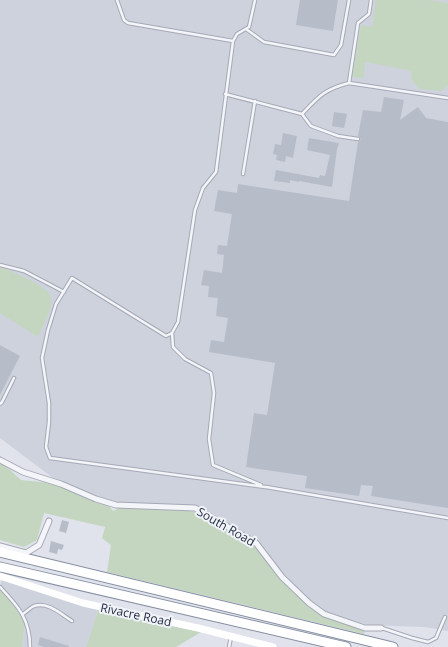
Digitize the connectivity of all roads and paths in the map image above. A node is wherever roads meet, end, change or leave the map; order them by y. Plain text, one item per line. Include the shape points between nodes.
1 (117, 0) edge
2 (254, 0) edge
3 (349, 0) edge
4 (371, 0) edge
5 (246, 29) junction
6 (233, 40) junction
7 (349, 83) junction
8 (225, 94) junction
9 (448, 98) edge
10 (255, 101) junction
11 (302, 114) junction
12 (358, 139) dead end
13 (243, 174) dead end
14 (0, 265) edge
15 (64, 292) junction
16 (172, 333) junction
17 (14, 378) dead end
18 (0, 404) edge
19 (0, 460) edge
20 (265, 487) junction
21 (448, 518) edge
22 (49, 521) dead end
23 (0, 546) edge
24 (0, 552) edge
25 (0, 567) edge
26 (0, 576) edge
27 (0, 586) edge
28 (23, 614) junction
29 (445, 617) dead end
30 (72, 621) dead end
31 (381, 628) joint
32 (231, 636) junction
33 (30, 647) edge
34 (229, 647) edge
35 (273, 647) edge
36 (346, 647) edge
37 (393, 647) edge

1 - 6 lane via 124,20 128,23
2 - 5 lane via 249,27
3 - 5 lane via 341,45 334,55 264,42
4 - 7 lane via 369,14 358,23
5 - 6 lane
6 - 8 lane
7 - 9 lane
7 - 11 lane via 333,87 317,98
8 - 10 lane
8 - 16 lane via 216,172 203,188 195,210 178,322
10 - 11 lane
10 - 13 lane
11 - 12 lane via 311,126 338,136
14 - 15 lane via 24,271
15 - 16 lane via 72,278 166,336
15 - 20 lane via 56,304 42,358 49,403 46,446 50,458
16 - 20 lane via 173,347 185,359 211,373 214,393 209,439 213,465
17 - 18 lane
19 - 31 street, South Road via 23,472 116,504 195,508 256,543 282,577 324,614 365,628
20 - 21 lane
22 - 23 street via 39,544 26,553
24 - 37 highway
25 - 36 highway
26 - 32 main road, Rivacre Road via 84,603
27 - 28 lane
28 - 30 lane via 34,606 43,605
28 - 33 lane
29 - 31 lane via 436,638 428,642
32 - 34 lane
32 - 35 main road, Rivacre Road

